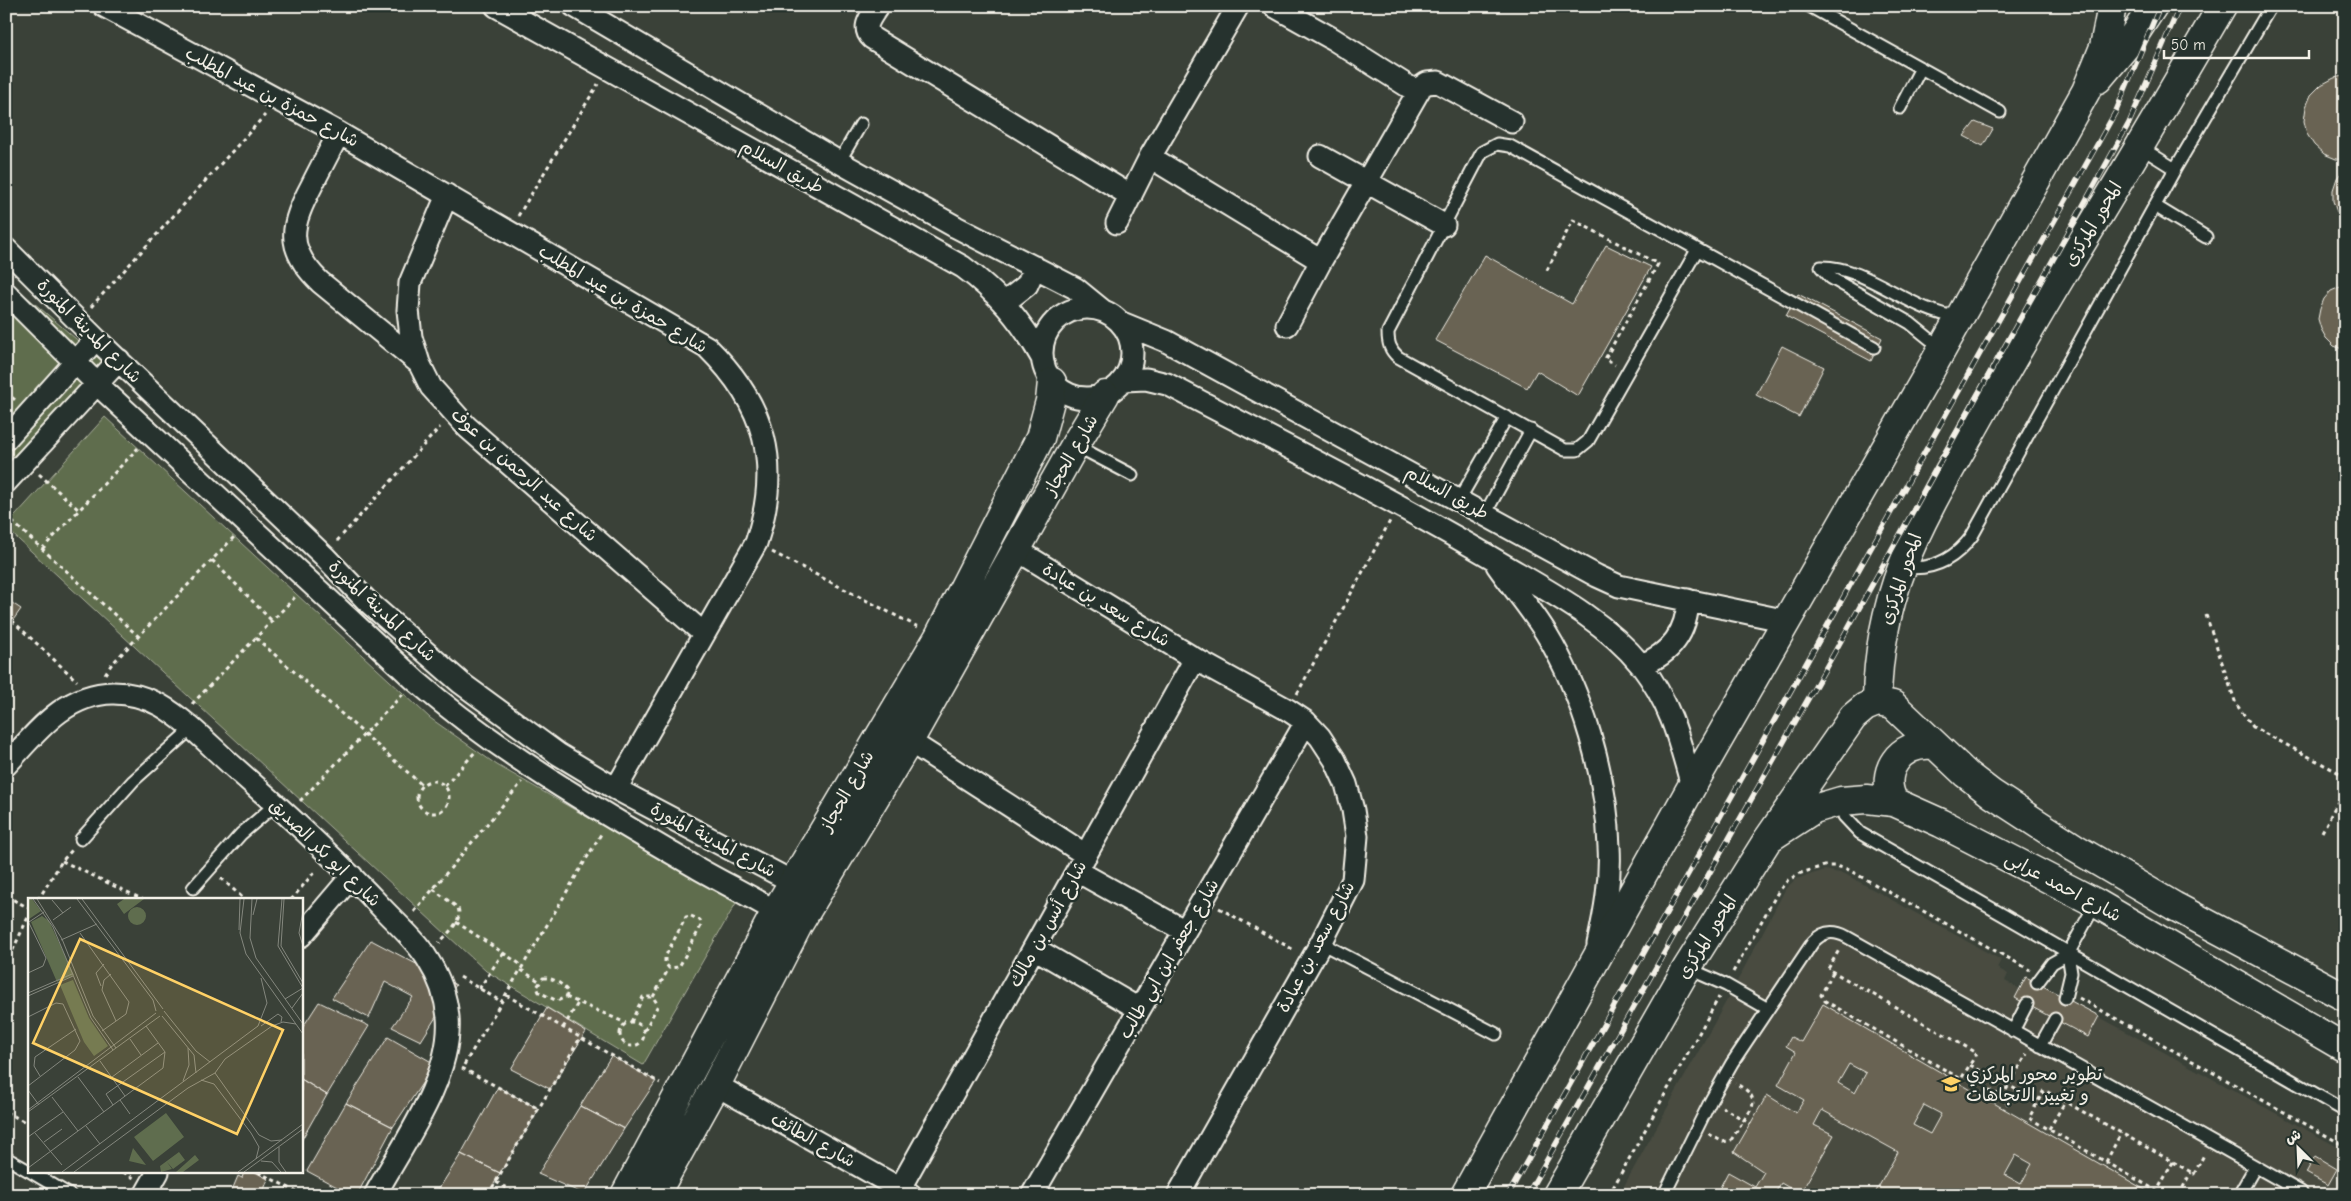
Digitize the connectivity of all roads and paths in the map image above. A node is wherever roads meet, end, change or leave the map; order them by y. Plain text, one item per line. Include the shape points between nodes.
1 (104, 6) edge
2 (496, 6) edge
3 (574, 6) edge
4 (878, 6) edge
5 (1238, 6) edge
6 (1274, 6) edge
7 (1809, 6) edge
8 (2112, 6) edge
9 (2153, 6) edge
10 (2222, 6) edge
11 (2271, 6) edge
12 (1921, 68) junction
13 (607, 69) junction
14 (2086, 91) junction
15 (1417, 92) junction
16 (278, 101) junction
17 (1900, 108) dead end
18 (2000, 112) dead end
19 (1512, 122) dead end
20 (861, 124) dead end
21 (339, 133) junction
22 (2140, 147) junction
23 (1320, 156) dead end
24 (1150, 157) junction
25 (839, 162) junction
26 (2176, 168) junction
27 (1366, 181) junction
28 (447, 195) junction
29 (1131, 196) junction
30 (2155, 206) junction
31 (1117, 223) dead end
32 (1444, 225) junction
33 (508, 231) junction
34 (2206, 237) dead end
35 (6, 249) edge
36 (1697, 250) junction
37 (1321, 261) junction
38 (1035, 267) junction
39 (1547, 270) dead end
40 (6, 293) edge
41 (1004, 303) junction
42 (1102, 310) junction
43 (1959, 317) junction
44 (78, 321) junction
45 (1122, 323) junction
46 (1288, 325) dead end
47 (96, 339) junction
48 (1874, 347) dead end
49 (1942, 349) junction
50 (118, 360) junction
51 (6, 362) edge
52 (75, 363) junction
53 (419, 363) junction
54 (1047, 370) junction
55 (1627, 372) junction
56 (6, 373) edge
57 (96, 384) junction
58 (1115, 388) junction
59 (453, 413) junction
60 (1507, 417) junction
61 (1531, 430) junction
62 (151, 435) junction
63 (6, 439) edge
64 (1075, 445) junction
65 (26, 461) junction
66 (1132, 474) dead end
67 (6, 482) edge
68 (1459, 500) junction
69 (1399, 505) junction
70 (79, 510) junction
71 (1485, 514) junction
72 (6, 516) edge
73 (247, 524) junction
74 (756, 543) junction
75 (42, 549) junction
76 (1017, 550) junction
77 (324, 556) junction
78 (1491, 557) junction
79 (212, 560) junction
80 (1902, 566) junction
81 (309, 582) junction
82 (1688, 600) junction
83 (2206, 614) dead end
84 (6, 615) edge
85 (272, 621) junction
86 (1787, 621) junction
87 (704, 634) junction
88 (138, 636) junction
89 (256, 638) junction
90 (938, 638) junction
91 (1195, 659) junction
92 (1641, 665) junction
93 (416, 681) junction
94 (92, 696) junction
95 (1878, 702) junction
96 (1288, 710) junction
97 (1306, 722) junction
98 (185, 724) junction
99 (365, 734) junction
100 (487, 738) junction
101 (909, 741) junction
102 (1933, 745) junction
103 (6, 766) edge
104 (533, 768) junction
105 (2345, 776) edge
106 (422, 785) junction
107 (445, 786) junction
108 (1692, 786) junction
109 (2345, 788) edge
110 (616, 789) junction
111 (1840, 801) junction
112 (1894, 802) junction
113 (282, 809) junction
114 (611, 818) junction
115 (2322, 832) dead end
116 (1768, 839) junction
117 (81, 840) joint
118 (330, 854) junction
119 (62, 861) junction
120 (1082, 863) junction
121 (210, 867) junction
122 (352, 876) junction
123 (193, 888) dead end
124 (805, 888) junction
125 (433, 889) junction
126 (6, 896) edge
127 (39, 898) edge
128 (140, 898) edge
129 (243, 898) edge
130 (293, 898) edge
131 (1203, 899) junction
132 (2096, 903) junction
133 (28, 907) edge
134 (28, 918) edge
135 (787, 918) junction
136 (456, 922) junction
137 (401, 928) junction
138 (1185, 931) junction
139 (302, 935) edge
140 (1847, 937) junction
141 (1034, 948) junction
142 (1316, 951) junction
143 (503, 953) junction
144 (2068, 954) junction
145 (428, 958) junction
146 (7, 962) edge
147 (1593, 966) junction
148 (522, 968) junction
149 (669, 968) junction
150 (1687, 968) junction
151 (1833, 972) junction
152 (457, 976) dead end
153 (539, 981) junction
154 (2037, 983) dead end
155 (479, 989) junction
156 (506, 995) junction
157 (2066, 995) joint
158 (2345, 996) edge
159 (566, 997) junction
160 (653, 997) junction
161 (502, 1002) junction
162 (578, 1002) junction
163 (2027, 1004) dead end
164 (1768, 1009) junction
165 (1139, 1010) junction
166 (2055, 1019) dead end
167 (631, 1022) junction
168 (626, 1023) junction
169 (563, 1028) junction
170 (2013, 1031) junction
171 (644, 1032) junction
172 (1496, 1034) dead end
173 (580, 1038) junction
174 (2037, 1044) junction
175 (2345, 1048) edge
176 (454, 1063) junction
177 (1970, 1065) junction
178 (716, 1085) junction
179 (2009, 1085) junction
180 (1749, 1092) dead end
181 (679, 1094) junction
182 (2002, 1097) junction
183 (1985, 1098) dead end
184 (2038, 1101) junction
185 (2065, 1102) junction
186 (539, 1109) junction
187 (2004, 1109) dead end
188 (2345, 1110) edge
189 (6, 1112) edge
190 (1735, 1114) dead end
191 (1745, 1120) junction
192 (28, 1123) edge
193 (1751, 1124) dead end
194 (2049, 1129) junction
195 (2121, 1133) junction
196 (1720, 1141) dead end
197 (2211, 1143) junction
198 (2345, 1146) edge
199 (6, 1158) edge
200 (2106, 1162) junction
201 (2173, 1162) junction
202 (2255, 1167) junction
203 (28, 1171) edge
204 (2191, 1172) junction
205 (33, 1174) edge
206 (157, 1174) edge
207 (262, 1174) edge
208 (496, 1182) junction
209 (906, 1192) edge
210 (2301, 1192) dead end
211 (658, 1193) edge
212 (70, 1195) edge
213 (145, 1195) edge
214 (303, 1195) edge
215 (375, 1195) edge
216 (488, 1195) edge
217 (519, 1195) edge
218 (625, 1195) edge
219 (1032, 1195) edge
220 (1178, 1195) edge
221 (1465, 1195) edge
222 (1558, 1195) edge
223 (1664, 1195) edge
224 (2179, 1195) edge
225 (2239, 1195) edge

1 - 16 street, شارع حمزة بن عبد المطلب
2 - 13 street, طريق السلام
3 - 25 street, طريق السلام
4 - 29 street via 867,23 867,31 872,38
5 - 24 street
6 - 15 street
7 - 12 lane
8 - 14 main road via 2104,47
9 - 14 main road via 2130,41
10 - 22 main road, المحور المركزى
11 - 26 lane
12 - 17 lane
12 - 18 lane
13 - 33 path
13 - 41 street, طريق السلام via 963,267
14 - 43 main road
15 - 19 street via 1428,83 1438,82
15 - 27 street
16 - 21 street, شارع حمزة بن عبد المطلب
16 - 44 path
20 - 25 lane
21 - 28 street, شارع حمزة بن عبد المطلب
21 - 53 street via 297,214 294,233 297,252 306,269 320,282
22 - 26 lane
22 - 80 main road, المحور المركزى via 2030,328 1920,523
23 - 27 street
24 - 29 street
24 - 37 street
25 - 38 street, طريق السلام
26 - 30 lane
27 - 32 street
27 - 37 street
28 - 33 street, شارع حمزة بن عبد المطلب
28 - 53 street, شارع عبد الرحمن بن عوف via 410,283 410,328
29 - 31 street
30 - 34 lane
30 - 80 lane via 1972,536 1947,560 1925,567
32 - 36 lane via 1482,152 1491,145 1504,144
32 - 60 lane via 1388,332 1390,347 1398,357
33 - 74 street, شارع حمزة بن عبد المطلب via 707,347 743,387 764,437 768,464 766,509
35 - 44 street, شارع المدينة المنورة
36 - 48 lane
36 - 55 lane
37 - 46 street
38 - 41 street via 1026,285
38 - 42 street, طريق السلام via 1075,288
39 - 55 path via 1573,220 1658,264 1605,359
40 - 52 street, شارع المدينة المنورة
41 - 54 street, طريق السلام via 1030,336
42 - 45 street
42 - 54 street via 1076,309 1054,322 1042,345
43 - 49 main road
43 - 49 lane via 1922,307 1843,268 1821,267 1830,278 1910,323
44 - 47 street, شارع المدينة المنورة
45 - 58 street via 1132,345 1130,370
45 - 68 street, طريق السلام via 1166,341
47 - 50 street, شارع المدينة المنورة
47 - 52 street
49 - 86 main road
50 - 57 street
50 - 77 street, شارع المدينة المنورة
51 - 56 path via 9,367
52 - 57 street, شارع المدينة المنورة
52 - 63 street
53 - 59 street, شارع عبد الرحمن بن عوف via 431,387
54 - 58 street via 1070,395 1081,398
54 - 90 main road, شارع الحجاز via 1050,401 1040,438
55 - 61 lane via 1581,448 1565,450
57 - 62 street, شارع المدينة المنورة
57 - 65 street
58 - 64 main road, شارع الحجاز
58 - 69 street, طريق السلام via 1146,379 1167,384
59 - 77 path
59 - 87 street, شارع عبد الرحمن بن عوف
60 - 61 lane
60 - 68 lane
61 - 71 lane
62 - 70 path
62 - 73 street, شارع المدينة المنورة
64 - 66 lane
64 - 76 main road, شارع الحجاز
65 - 67 street
65 - 70 path
68 - 71 street, طريق السلام
69 - 78 street, طريق السلام
69 - 96 path
70 - 75 path
71 - 82 street, طريق السلام via 1612,583
72 - 75 path
73 - 79 path
73 - 81 street, شارع المدينة المنورة
74 - 87 street, شارع حمزة بن عبد المطلب
74 - 90 path
75 - 88 path
76 - 91 street, شارع سعد بن عبادة
76 - 101 main road, شارع الحجاز
77 - 110 street, شارع المدينة المنورة via 367,601 461,683 558,754
78 - 92 street, طريق السلام via 1598,624
78 - 147 street via 1546,633 1570,682 1591,741 1603,793 1610,847 1607,902
79 - 85 path
79 - 88 path
80 - 95 main road, المحور المركزى via 1883,633
81 - 85 path
81 - 93 street, شارع المدينة المنورة
82 - 86 street, طريق السلام
82 - 92 street via 1686,622 1676,641 1660,656
83 - 105 path via 2236,704 2253,727
84 - 94 path
85 - 89 path
86 - 108 main road
87 - 110 street, شارع حمزة بن عبد المطلب
88 - 94 path via 111,665
89 - 98 path
89 - 99 path
90 - 124 main road, شارع الحجاز
91 - 96 street, شارع سعد بن عبادة
91 - 120 street, شارع أنس بن مالك
92 - 108 street, طريق السلام via 1671,713
93 - 99 path
93 - 100 street, شارع المدينة المنورة
94 - 98 street, شارع ابو بكر الصديق via 115,693 138,696 159,704
94 - 103 street, شارع ابو بكر الصديق via 70,704 51,717
95 - 102 main road, شارع احمد عرابى via 1893,705
95 - 116 main road, المحور المركزى via 1853,717
96 - 97 street, شارع سعد بن عبادة
97 - 131 street, شارع جعفر ابن ابي طالب
97 - 142 street, شارع سعد بن عبادة via 1335,760 1346,784 1357,836 1353,880
98 - 113 street, شارع ابو بكر الصديق
98 - 117 lane
99 - 106 path
99 - 113 path
100 - 104 street, شارع المدينة المنورة
100 - 107 path
101 - 120 street
101 - 124 main road, شارع الحجاز
102 - 112 main road via 1916,745 1895,760 1890,768 1888,786
102 - 158 main road, شارع احمد عرابى via 1992,794 2084,853 2174,906
104 - 114 street, شارع المدينة المنورة
104 - 125 path
106 - 107 path via 434,781
106 - 107 path via 417,802 420,808 432,814 448,804
108 - 147 main road
109 - 115 path
110 - 124 street, شارع المدينة المنورة
111 - 112 main road, شارع احمد عرابى via 1868,799
111 - 116 main road, شارع احمد عرابى via 1814,809
111 - 144 lane via 1844,816 1860,833
112 - 132 main road, شارع احمد عرابى
113 - 118 street, شارع ابو بكر الصديق
113 - 121 lane via 241,834
114 - 135 street, شارع المدينة المنورة
114 - 148 path
116 - 150 main road, المحور المركزى
117 - 119 path
118 - 122 street, شارع ابو بكر الصديق
118 - 130 path
119 - 127 path
119 - 128 path
120 - 138 street
120 - 141 street, شارع أنس بن مالك
121 - 123 lane
121 - 129 path
122 - 137 street, شارع ابو بكر الصديق
122 - 139 street
124 - 135 main road, شارع الحجاز
125 - 136 path via 458,908 459,919
125 - 137 path
126 - 133 path
131 - 138 street, شارع جعفر ابن ابي طالب
131 - 142 path
132 - 144 lane
132 - 175 main road, شارع احمد عرابى
134 - 146 path
135 - 178 main road, شارع الحجاز
135 - 181 main road, شارع الحجاز
136 - 143 path
136 - 145 path
137 - 145 street, شارع ابو بكر الصديق
138 - 165 street, شارع جعفر ابن ابي طالب
140 - 151 path via 1828,969
140 - 164 lane via 1829,932 1817,938
140 - 170 lane
141 - 165 street
141 - 209 street, شارع أنس بن مالك
142 - 172 lane
142 - 220 street, شارع سعد بن عبادة
143 - 148 path
143 - 155 path
144 - 154 lane via 2052,963
144 - 157 lane via 2071,973
144 - 188 lane
145 - 176 street, شارع ابو بكر الصديق via 444,996
147 - 221 main road
148 - 153 path
148 - 156 path
149 - 149 path via 665,957 686,917 696,917 701,926 679,967
149 - 160 path
150 - 164 lane
150 - 222 main road, المحور المركزى
151 - 177 path via 1977,1053
151 - 177 path via 1821,995 1825,1001 1962,1079
152 - 155 path
153 - 159 path via 548,978 565,987
153 - 159 path via 539,992 558,1001
155 - 161 path
156 - 161 path
156 - 169 path
157 - 198 path
159 - 162 path
160 - 167 path via 643,997
160 - 171 path via 658,1005
161 - 176 path
162 - 168 path
162 - 169 path
163 - 170 lane
164 - 223 lane via 1718,1088
165 - 219 street, شارع جعفر ابن ابي طالب
166 - 174 lane
167 - 168 path
167 - 171 path
168 - 171 path via 620,1035 624,1044 638,1044
169 - 173 path
170 - 174 lane
173 - 181 path
173 - 186 path
174 - 179 path
174 - 197 lane
176 - 186 path
176 - 215 street, شارع ابو بكر الصديق via 428,1099
177 - 179 path
178 - 209 street, شارع الطائف
178 - 211 main road, شارع الحجاز
179 - 182 path
179 - 184 path
180 - 191 path via 1753,1103
181 - 218 main road, شارع الحجاز
182 - 183 path via 1990,1090
182 - 187 path via 2009,1100
184 - 185 path via 2044,1090
184 - 194 path via 2030,1118
185 - 194 path
185 - 195 path
186 - 208 path
189 - 192 path
190 - 191 path
191 - 193 path
191 - 196 path via 1734,1138
194 - 200 path
195 - 200 path
195 - 201 path
197 - 202 lane
197 - 204 path via 2194,1174
199 - 203 lane
200 - 201 path via 2157,1191
201 - 204 path
202 - 210 lane
202 - 225 lane
204 - 224 path
205 - 212 lane
206 - 213 street
207 - 214 path
208 - 216 path
208 - 217 path

